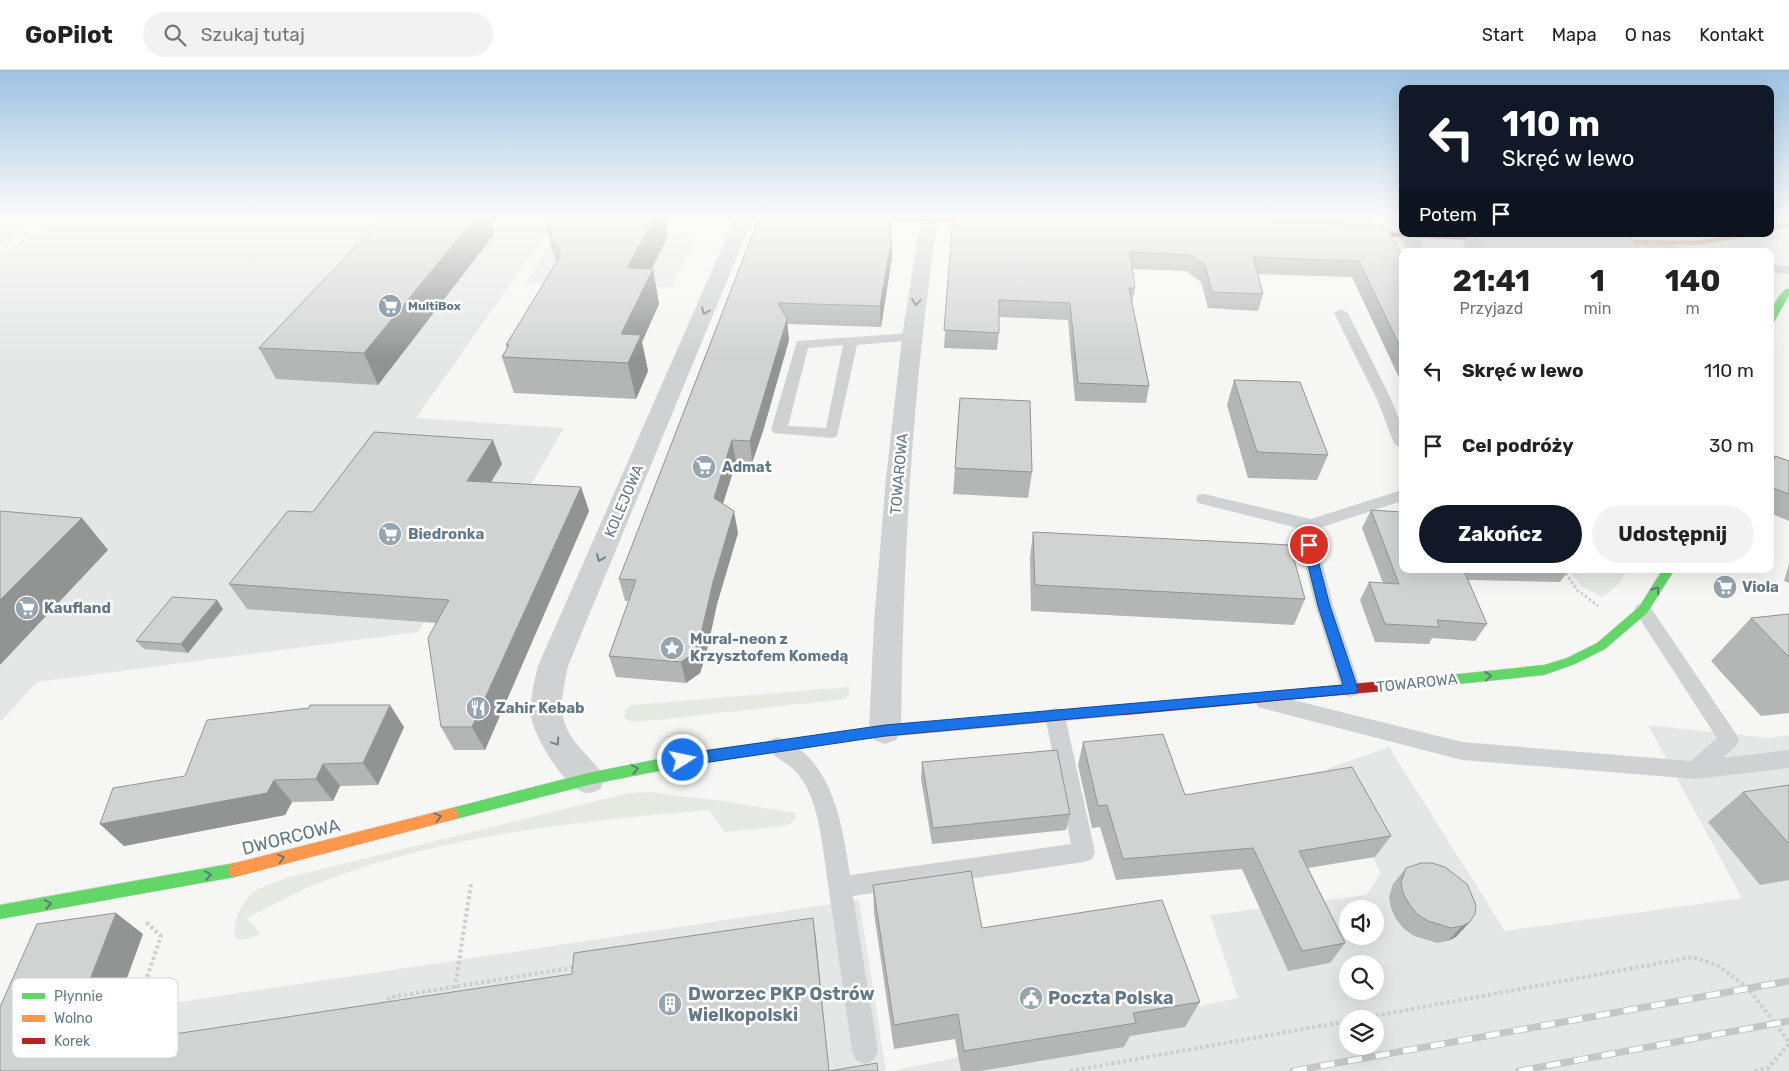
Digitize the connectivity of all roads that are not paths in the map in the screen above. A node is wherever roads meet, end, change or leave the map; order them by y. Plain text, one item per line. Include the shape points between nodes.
1 (724, 265) edge
2 (922, 265) edge
3 (1774, 268) edge
4 (1789, 270) edge
5 (1789, 291) edge
6 (1341, 313) dead end
7 (1774, 314) edge
8 (911, 337) junction
9 (851, 341) junction
10 (1399, 436) edge
11 (1399, 496) edge
12 (1204, 499) dead end
13 (1311, 525) junction
14 (1666, 573) edge
15 (1643, 610) junction
16 (1351, 689) junction
17 (1252, 698) junction
18 (1055, 716) junction
19 (885, 730) junction
20 (778, 746) junction
21 (1789, 759) edge
22 (1695, 770) junction
23 (588, 779) junction
24 (840, 888) junction
25 (0, 912) edge
26 (865, 1051) dead end

1 -> 23 street, KOLEJOWA via 553,666 546,723 552,737
2 -> 8 street, TOWAROWA
3 - 4 lane
5 - 7 main road
6 - 10 lane
8 - 9 lane
8 - 19 street, TOWAROWA via 894,526
9 - 9 lane via 802,344 779,430 832,433
11 - 13 lane
12 - 13 lane
13 - 16 lane via 1309,545 1324,606
15 -> 14 main road, TOWAROWA
16 -> 15 main road, TOWAROWA via 1544,670 1601,646
15 - 22 lane via 1729,740
16 - 17 main road, TOWAROWA
17 - 18 main road, TOWAROWA
17 - 22 lane via 1462,751
18 - 19 main road, TOWAROWA
18 - 24 lane via 1084,852
19 - 20 main road, TOWAROWA
23 -> 20 main road, TOWAROWA via 699,757
20 - 24 lane via 807,768 821,797 831,826
21 - 22 lane
25 -> 23 main road, DWORCOWA via 234,870
24 - 26 lane

